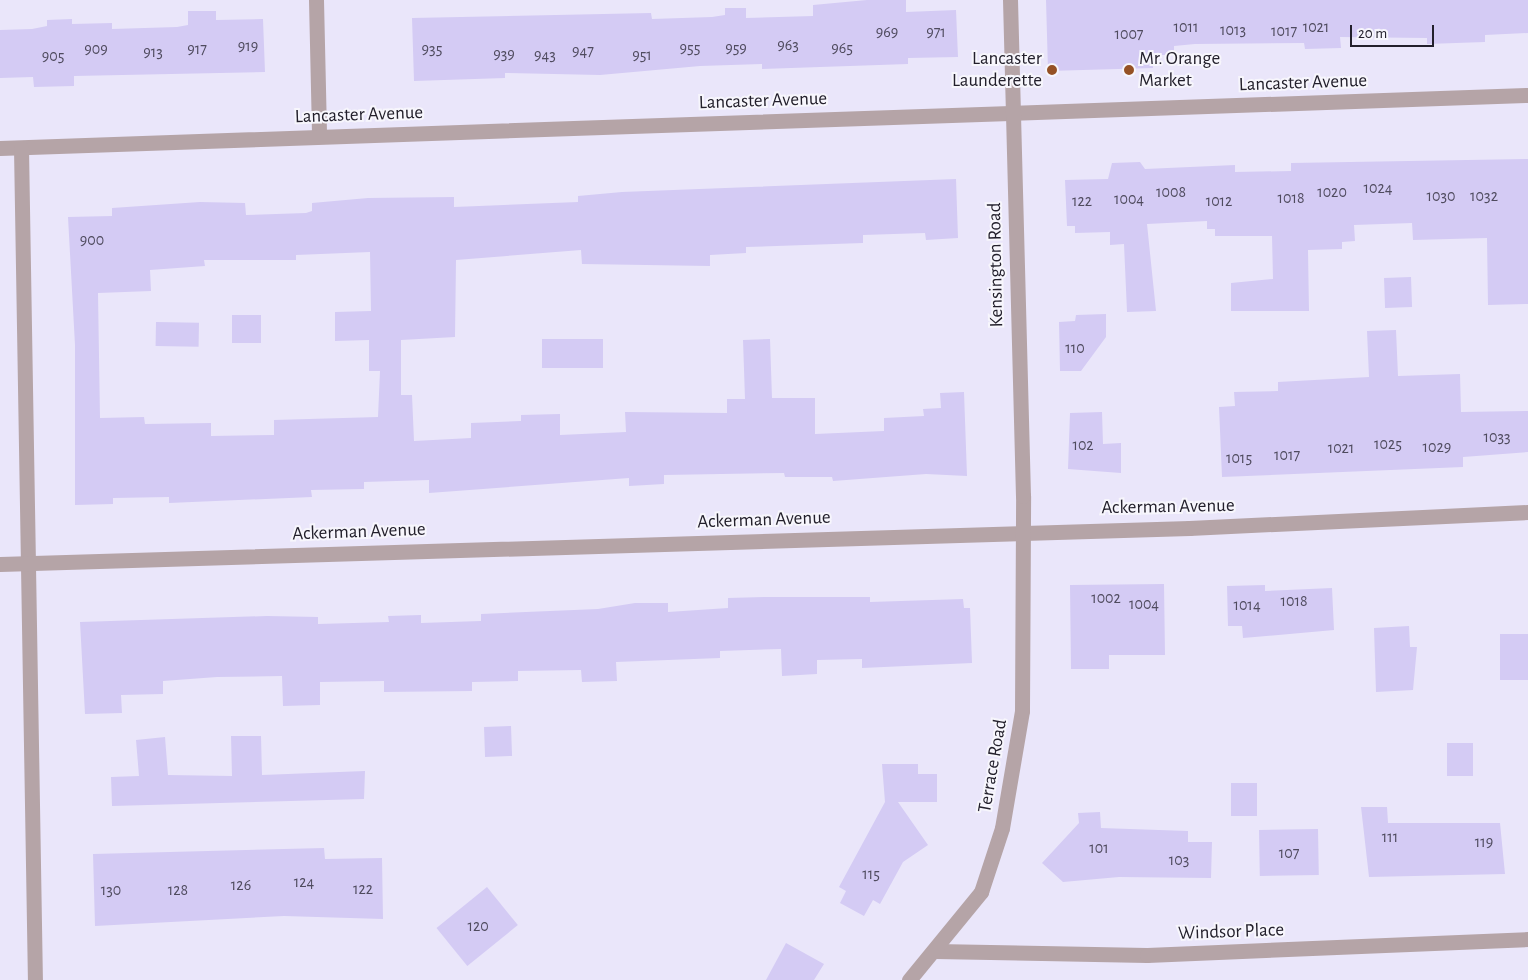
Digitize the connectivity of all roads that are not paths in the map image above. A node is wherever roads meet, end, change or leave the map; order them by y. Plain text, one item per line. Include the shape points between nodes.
1 (316, 0) edge
2 (1010, 0) edge
3 (1528, 95) edge
4 (1014, 113) junction
5 (319, 136) junction
6 (0, 148) edge
7 (20, 148) junction
8 (1528, 512) edge
9 (1023, 530) junction
10 (28, 562) junction
11 (0, 564) edge
12 (1528, 940) edge
13 (936, 951) junction
14 (35, 980) edge
15 (909, 980) edge

1 - 5 street
2 - 4 street, Kensington Road
3 - 4 street, Lancaster Avenue
4 - 5 street, Lancaster Avenue
4 - 9 street, Kensington Road
5 - 7 street, Lancaster Avenue
6 - 7 street, Lancaster Avenue
7 - 10 street
8 - 9 street, Ackerman Avenue via 1189,528
9 - 10 street, Ackerman Avenue
9 - 13 street, Terrace Road via 1022,711 1002,828 980,892
10 - 11 street, Ackerman Avenue
10 - 14 street
12 - 13 street, Windsor Place via 1147,955
13 - 15 street, Terrace Road

